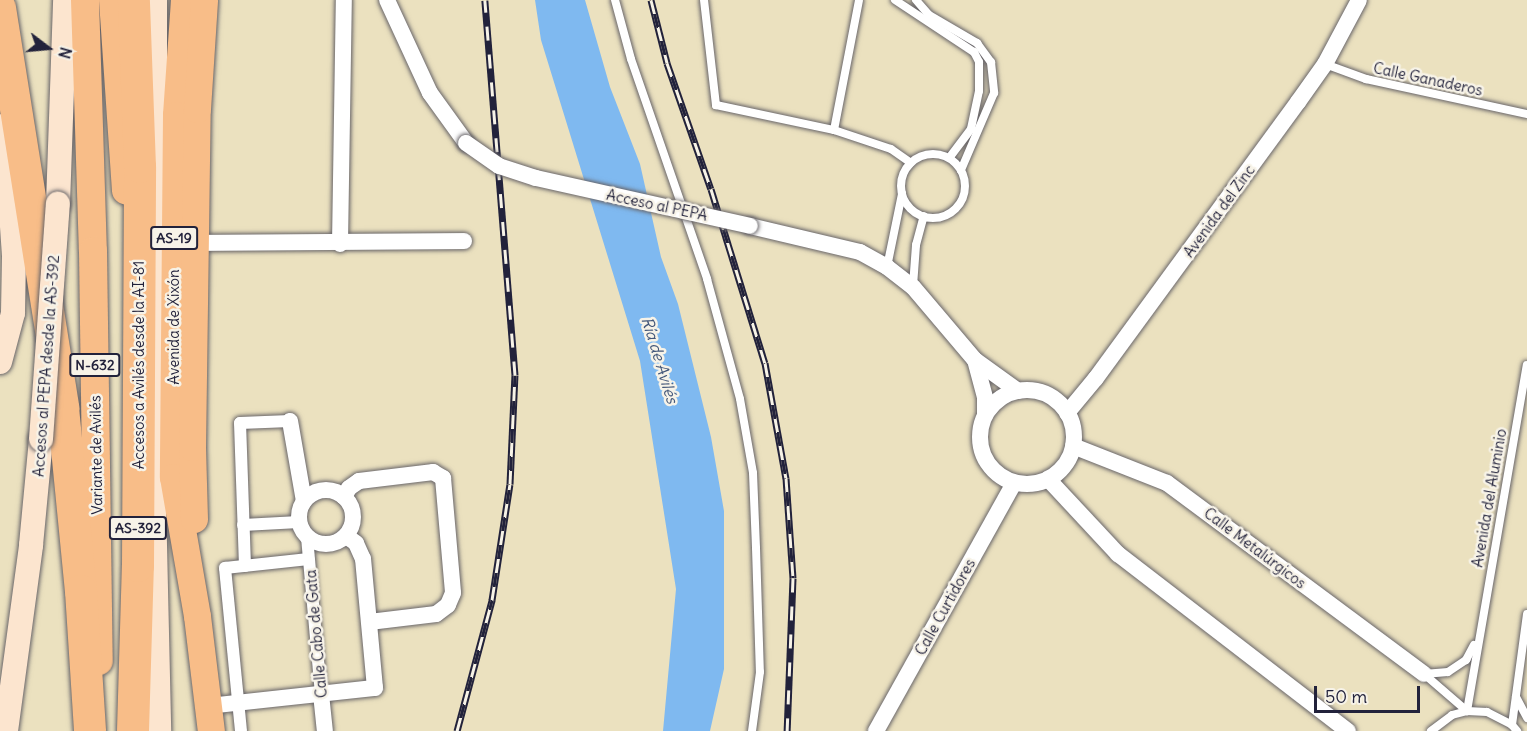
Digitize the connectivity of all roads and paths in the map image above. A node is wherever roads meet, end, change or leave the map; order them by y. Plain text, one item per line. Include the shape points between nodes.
1 (65, 0) edge
2 (85, 0) edge
3 (113, 0) edge
4 (134, 0) edge
5 (154, 0) edge
6 (184, 0) edge
7 (204, 0) edge
8 (217, 0) edge
9 (344, 0) edge
10 (387, 0) edge
11 (615, 0) edge
12 (704, 0) edge
13 (859, 0) edge
14 (894, 0) edge
15 (916, 0) edge
16 (1359, 0) edge
17 (0, 8) edge
18 (200, 42) junction
19 (0, 48) edge
20 (1325, 64) junction
21 (1527, 114) edge
22 (834, 130) junction
23 (950, 158) junction
24 (911, 163) junction
25 (140, 167) junction
26 (961, 170) junction
27 (902, 194) junction
28 (924, 216) junction
29 (464, 241) dead end
30 (195, 243) junction
31 (340, 243) junction
32 (887, 267) junction
33 (913, 287) junction
34 (138, 358) junction
35 (975, 360) junction
36 (0, 362) edge
37 (1527, 365) edge
38 (1018, 391) junction
39 (1067, 413) junction
40 (985, 416) junction
41 (290, 421) joint
42 (1073, 446) junction
43 (1048, 479) junction
44 (1014, 483) junction
45 (344, 497) junction
46 (155, 501) junction
47 (304, 501) junction
48 (243, 525) junction
49 (303, 530) junction
50 (346, 536) junction
51 (309, 560) junction
52 (245, 566) junction
53 (1527, 614) edge
54 (197, 616) junction
55 (369, 622) junction
56 (1479, 636) junction
57 (1424, 674) junction
58 (0, 679) edge
59 (321, 694) junction
60 (1515, 697) junction
61 (238, 703) junction
62 (1467, 711) junction
63 (210, 718) edge
64 (1527, 718) edge
65 (5, 727) edge
66 (1514, 728) edge
67 (90, 731) edge
68 (99, 731) edge
69 (133, 731) edge
70 (159, 731) edge
71 (241, 731) edge
72 (325, 731) edge
73 (752, 731) edge
74 (876, 731) edge
75 (1348, 731) edge
76 (1431, 731) edge

1 - 65 main road, Accesos al PEPA desde la AS-392, bridge via 58,204 41,439 31,545
2 - 68 highway, Variante de Avilés / N-632 via 93,251
3 - 34 highway, N-632
4 - 25 highway, Accesos a Avilés desde la AI-81 / AS-392
5 - 46 main road
6 - 54 main road, Avenida de Xixón / AS-19 via 176,127 173,477
7 - 18 main road, Avenida de Xixón / AS-19
8 - 18 street
9 - 31 street
10 - 32 street, Acceso al PEPA, bridge via 430,93 466,143 499,166 536,178 860,252
11 - 73 lane via 631,59 707,279 740,399 753,473 756,548 760,672
12 - 22 lane via 716,105
13 - 22 lane
14 - 23 lane via 974,52 979,62 979,91 970,129
15 - 26 lane via 929,15 977,43 991,62 994,93
16 - 20 street, Avenida del Zinc
17 - 67 highway via 63,408
18 - 30 main road, Avenida de Xixón / AS-19
19 - 36 main road via 14,256 13,313
20 - 21 lane, Calle Ganaderos via 1366,79
20 - 39 street, Avenida del Zinc via 1213,221
22 - 24 lane via 891,149
23 - 24 lane via 931,154
23 - 26 lane
24 - 27 lane via 902,177
25 - 34 highway, Accesos a Avilés desde la AI-81 / AS-392
25 - 46 main road
26 - 28 lane via 964,191 954,210 935,218
27 - 28 lane via 907,204
27 - 32 lane
28 - 33 lane via 916,245
29 - 31 street
30 - 31 street
30 - 54 main road, Avenida de Xixón / AS-19 via 192,447
32 - 33 street, Acceso al PEPA
33 - 35 street, Acceso al PEPA
34 - 69 highway, Accesos a Avilés desde la AI-81 / AS-392
35 - 38 street
35 - 40 street via 985,398
37 - 56 lane, Avenida del Aluminio
38 - 39 street via 1046,394
38 - 40 street via 1005,396
39 - 42 street
40 - 44 street via 980,442 984,456 991,468
41 - 47 street
41 - 48 street via 240,423
42 - 43 street via 1068,460
42 - 57 street, Calle Metalúrgicos via 1167,483
43 - 44 street
43 - 75 street via 1118,554
44 - 74 street, Calle Curtidores
45 - 47 street via 322,490
45 - 50 street via 352,509 352,524
45 - 55 street via 358,481 433,472 442,478 453,593 448,605 436,614
46 - 70 main road
47 - 49 street via 300,509
48 - 49 street
48 - 52 street
49 - 50 street via 317,543 332,544
49 - 51 street, Calle Cabo de Gata
50 - 55 street via 356,543 363,559
51 - 52 street
51 - 59 street, Calle Cabo de Gata
52 - 61 street via 225,568
53 - 60 lane
54 - 63 main road, Avenida de Xixón / AS-19
55 - 59 street via 375,688
56 - 57 lane via 1466,660 1448,672
56 - 62 lane, Avenida del Aluminio
57 - 62 lane
58 - 65 main road, Accesos al PEPA desde la AS-392
59 - 61 street
59 - 72 street, Calle Cabo de Gata
60 - 64 lane
60 - 66 lane
61 - 63 street
61 - 71 street
62 - 66 lane via 1487,711
62 - 76 lane via 1452,715

